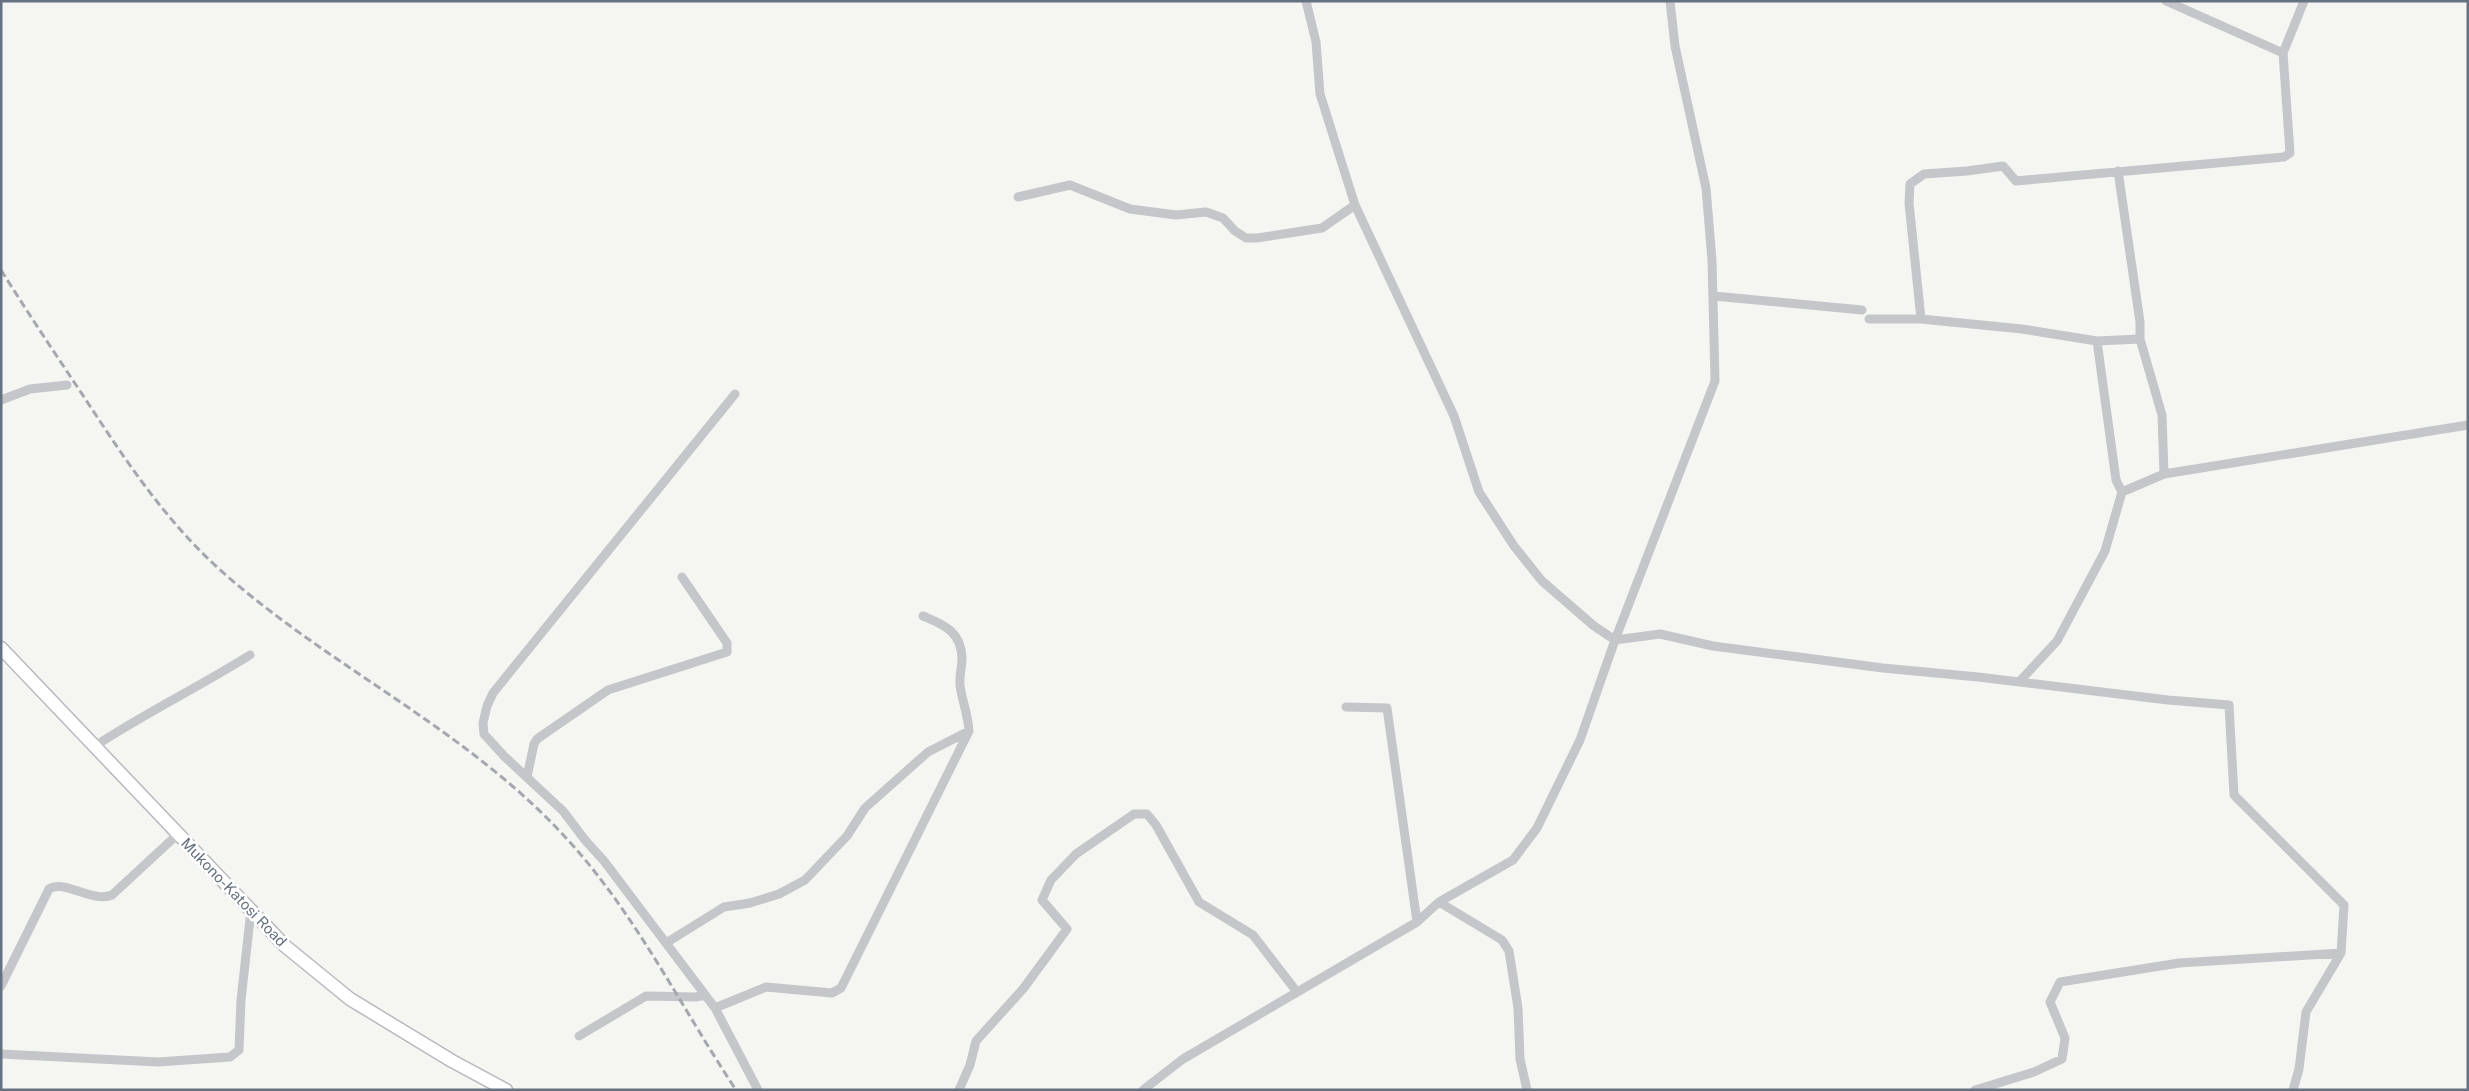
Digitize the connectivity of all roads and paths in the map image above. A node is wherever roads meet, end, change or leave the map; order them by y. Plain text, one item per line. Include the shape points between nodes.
1 (1306, 1) edge
2 (1670, 1) edge
3 (2166, 1) edge
4 (2304, 1) edge
5 (2282, 53) junction
6 (2118, 171) junction
7 (1018, 197) dead end
8 (1355, 205) junction
9 (1714, 296) junction
10 (1862, 310) dead end
11 (1869, 319) dead end
12 (1921, 319) junction
13 (2140, 339) junction
14 (2097, 341) junction
15 (67, 384) dead end
16 (735, 394) dead end
17 (1, 400) edge
18 (2468, 425) edge
19 (2164, 474) junction
20 (2122, 492) junction
21 (682, 577) dead end
22 (923, 616) dead end
23 (1615, 640) junction
24 (1, 648) edge
25 (250, 655) dead end
26 (2019, 682) junction
27 (1346, 707) dead end
28 (969, 731) junction
29 (95, 746) junction
30 (527, 778) junction
31 (178, 834) junction
32 (1439, 902) junction
33 (251, 910) junction
34 (1417, 922) junction
35 (666, 943) junction
36 (2341, 953) junction
37 (1, 986) edge
38 (1297, 992) junction
39 (705, 995) junction
40 (715, 1008) junction
41 (579, 1036) dead end
42 (1, 1054) edge
43 (506, 1090) edge
44 (758, 1090) edge
45 (959, 1090) edge
46 (1143, 1090) edge
47 (1528, 1090) edge
48 (1975, 1090) edge
49 (2293, 1090) edge

1 - 8 street via 1316,42 1320,94
2 - 9 street via 1675,46 1706,188
3 - 5 street
4 - 5 street
5 - 6 street via 2290,153 2284,157
6 - 12 street via 2016,181 2003,166 1924,174 1910,184 1909,203
6 - 13 street
7 - 8 street via 1070,185 1130,209 1176,215 1206,212 1223,218 1246,238 1322,228
8 - 23 street via 1454,416 1479,492 1514,546 1542,581
9 - 10 street
9 - 23 street via 1715,381
11 - 12 street
12 - 14 street via 2022,329
13 - 14 street
13 - 19 street via 2162,415
14 - 20 street via 2116,480
15 - 17 street via 30,389
16 - 30 street via 493,693 483,723 484,734
18 - 19 street
19 - 20 street
20 - 26 street via 2106,552 2057,641
21 - 30 street via 728,643 726,652 608,690 537,739
22 - 28 street via 948,627 957,639 962,656 960,685
23 - 26 street via 1660,634 1713,646 1854,665
23 - 32 street via 1580,740 1537,828 1513,860
24 - 29 main road, Mukono-Katosi Road
25 - 29 street via 139,717
26 - 36 street via 2229,705 2234,795 2344,905
27 - 34 street via 1387,708
28 - 35 street via 928,752 864,808 847,836 805,880 779,894 750,903 724,906
28 - 40 street via 841,988 832,993 766,987
29 - 31 main road, Mukono-Katosi Road
30 - 35 street via 563,811
31 - 33 main road, Mukono-Katosi Road
31 - 37 street via 112,895 97,898 61,886 49,889
32 - 34 street
32 - 47 street via 1502,940 1509,951 1518,1008 1520,1059
33 - 42 street via 239,1050 230,1057 158,1062
33 - 43 main road, Mukono-Katosi Road via 285,946 350,999
34 - 38 street
35 - 39 street
36 - 48 street via 2179,963 2060,982 2050,1002 2065,1038 2062,1059 2034,1072
36 - 49 street via 2306,1012 2299,1070
38 - 45 street via 1253,935 1199,902 1156,826 1147,814 1134,814 1076,854 1051,880 1042,900 1067,929 1023,989 976,1041
38 - 46 street via 1183,1059
39 - 40 street
39 - 41 street via 646,996
40 - 44 street

